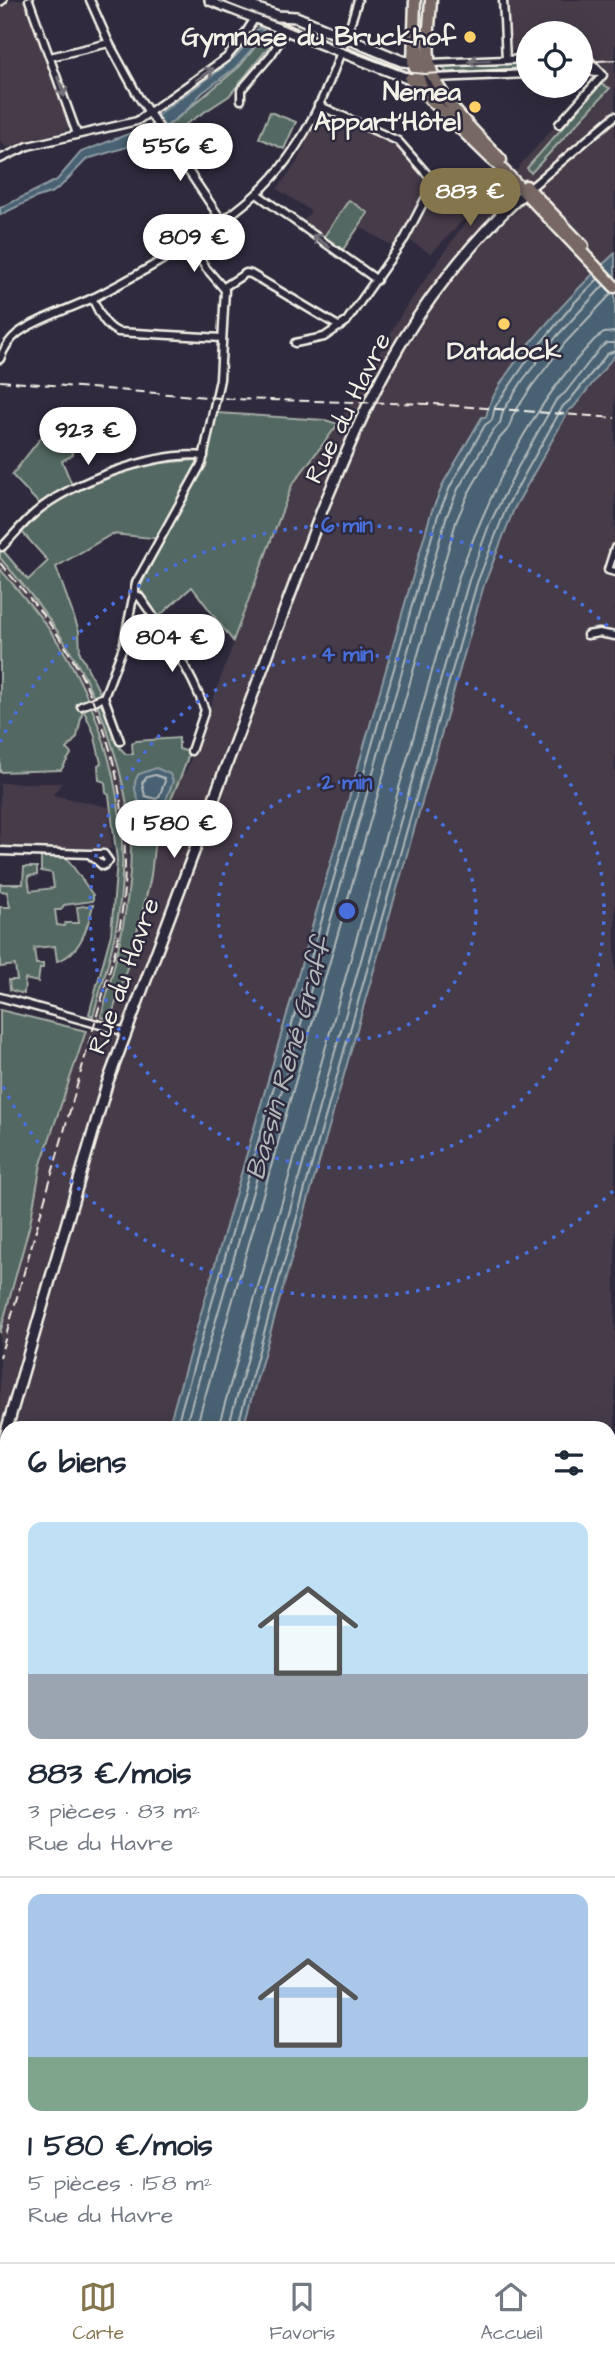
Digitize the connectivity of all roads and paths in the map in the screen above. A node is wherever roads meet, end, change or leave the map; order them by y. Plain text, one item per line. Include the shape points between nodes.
1 (29, 0) edge
2 (90, 0) edge
3 (210, 0) edge
4 (232, 0) edge
5 (358, 0) edge
6 (415, 0) edge
7 (430, 0) edge
8 (503, 0) edge
9 (258, 9) edge
10 (286, 31) junction
11 (346, 38) junction
12 (109, 43) junction
13 (340, 52) junction
14 (50, 57) junction
15 (506, 60) junction
16 (516, 60) edge
17 (422, 63) junction
18 (593, 64) edge
19 (593, 73) edge
20 (602, 74) junction
21 (516, 75) edge
22 (422, 79) junction
23 (241, 100) dead end
24 (318, 105) junction
25 (151, 116) junction
26 (615, 116) edge
27 (559, 124) dead end
28 (77, 134) junction
29 (0, 159) edge
30 (527, 191) junction
31 (257, 194) junction
32 (222, 221) junction
33 (189, 242) junction
34 (592, 260) junction
35 (615, 279) edge
36 (376, 280) junction
37 (224, 287) junction
38 (615, 287) edge
39 (92, 298) junction
40 (340, 327) junction
41 (222, 338) junction
42 (295, 343) dead end
43 (0, 359) edge
44 (204, 456) junction
45 (2, 547) dead end
46 (615, 548) edge
47 (615, 572) edge
48 (134, 594) junction
49 (587, 635) dead end
50 (615, 636) edge
51 (104, 696) junction
52 (81, 706) dead end
53 (120, 741) dead end
54 (191, 751) dead end
55 (0, 851) edge
56 (89, 854) dead end
57 (0, 997) edge
58 (126, 1032) junction
59 (9, 1421) edge

1 - 14 street
2 - 12 street
3 - 9 main road
4 - 9 main road
5 - 11 street
6 - 17 main road
7 - 17 main road
8 - 15 street
9 - 10 main road
9 - 11 main road via 296,17
25 -> 9 street via 226,58
10 - 13 main road
10 - 23 street via 241,90
11 - 13 street
11 - 17 main road
12 - 14 street
12 - 25 street
13 - 22 main road
13 - 24 street
14 -> 28 street
15 - 16 street
15 -> 17 street
17 - 22 main road
17 - 22 main road
18 - 20 street
19 - 20 street
20 - 27 street
21 - 22 street
22 - 30 main road via 448,100
22 - 30 main road via 433,103
24 - 31 street via 298,143
24 - 36 street via 398,141 434,182 405,238
25 - 28 street
25 - 32 street
26 - 30 street
28 - 29 street via 28,146
30 - 34 main road
30 - 58 main road, Rue du Havre via 473,247 426,308 396,352 363,416 308,544
31 - 32 street
36 -> 31 street
32 - 33 street
33 - 37 street
33 - 39 street
34 - 35 main road
34 - 38 main road
36 - 40 street
37 - 40 street via 246,273
37 - 41 street
39 - 41 street via 106,324 118,332
39 - 43 street via 18,333
40 - 42 street via 324,337
41 - 44 street via 220,379
44 - 45 street via 153,460 95,478 37,511
44 - 48 street
46 - 47 street via 608,570
48 - 51 street via 123,647
48 - 54 street via 167,637 203,702 205,710
49 - 50 street
51 - 52 street
51 - 53 street
55 - 56 street
57 - 58 street
58 - 59 main road, Rue du Havre

